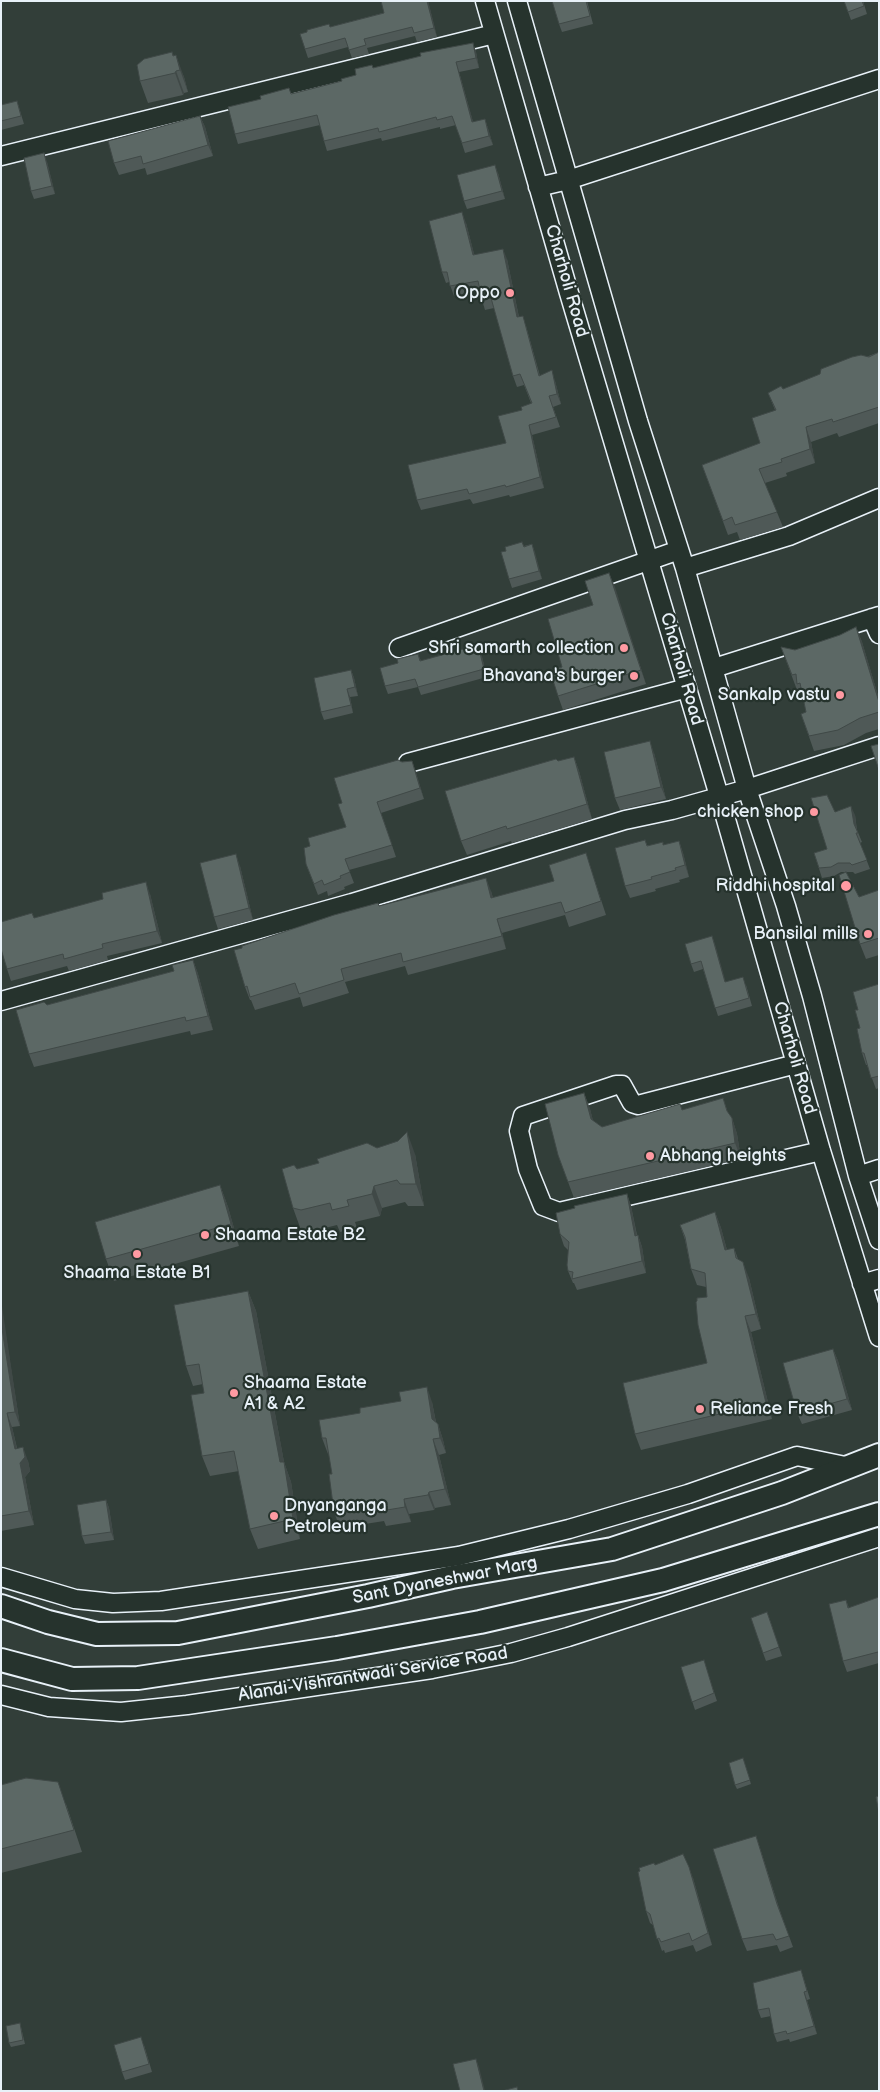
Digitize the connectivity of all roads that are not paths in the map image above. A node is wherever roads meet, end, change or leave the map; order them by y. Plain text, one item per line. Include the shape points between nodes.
1 (485, 1) edge
2 (516, 1) edge
3 (494, 34) junction
4 (879, 79) edge
5 (1, 156) edge
6 (568, 180) junction
7 (538, 187) junction
8 (879, 498) edge
9 (679, 550) junction
10 (649, 561) junction
11 (685, 568) junction
12 (875, 617) edge
13 (879, 634) edge
14 (398, 648) dead end
15 (714, 668) junction
16 (687, 688) junction
17 (879, 746) edge
18 (408, 763) edge
19 (747, 789) junction
20 (718, 797) junction
21 (1, 1001) edge
22 (796, 1064) junction
23 (821, 1151) junction
24 (879, 1169) edge
25 (858, 1176) junction
26 (879, 1240) edge
27 (870, 1281) edge
28 (879, 1337) edge
29 (879, 1455) edge
30 (850, 1466) junction
31 (879, 1514) edge
32 (879, 1537) edge
33 (1, 1577) edge
34 (1, 1606) edge
35 (1, 1660) edge
36 (1, 1695) edge

1 - 3 street, Charholi Road
2 - 6 street, Charholi Road
3 - 5 street
3 - 7 street, Charholi Road
4 - 6 street
6 - 7 street
6 - 9 street, Charholi Road
7 - 10 street, Charholi Road
8 - 11 street via 789,536
9 - 10 street
9 - 11 street, Charholi Road
10 - 14 street
10 - 16 street, Charholi Road
11 - 15 street, Charholi Road
12 - 13 street
12 - 15 street
15 - 19 street, Charholi Road
16 - 18 street
16 - 20 street, Charholi Road
17 - 19 street
19 - 20 street
19 - 25 street, Charholi Road via 789,915
20 - 21 street via 626,820 343,906
20 - 22 street, Charholi Road
22 - 23 street, Charholi Road
22 - 23 street via 638,1105 632,1103 622,1086 616,1085 523,1116 519,1130 528,1169 543,1206 559,1212
23 - 27 street, Charholi Road
24 - 25 street
25 - 26 street, Charholi Road
27 - 28 street, Charholi Road
29 - 30 main road, Sant Dyaneshwar Marg
30 - 33 street via 797,1456 688,1494 569,1529 466,1554 161,1601 113,1603 75,1599
30 - 34 main road, Sant Dyaneshwar Marg via 782,1493 612,1549 452,1577 178,1633 98,1634
31 - 35 main road via 663,1580 480,1622 336,1648 138,1678 72,1679
32 - 36 street, Alandi-Vishrantwadi Service Road via 568,1637 511,1653 432,1669 121,1712 49,1707

